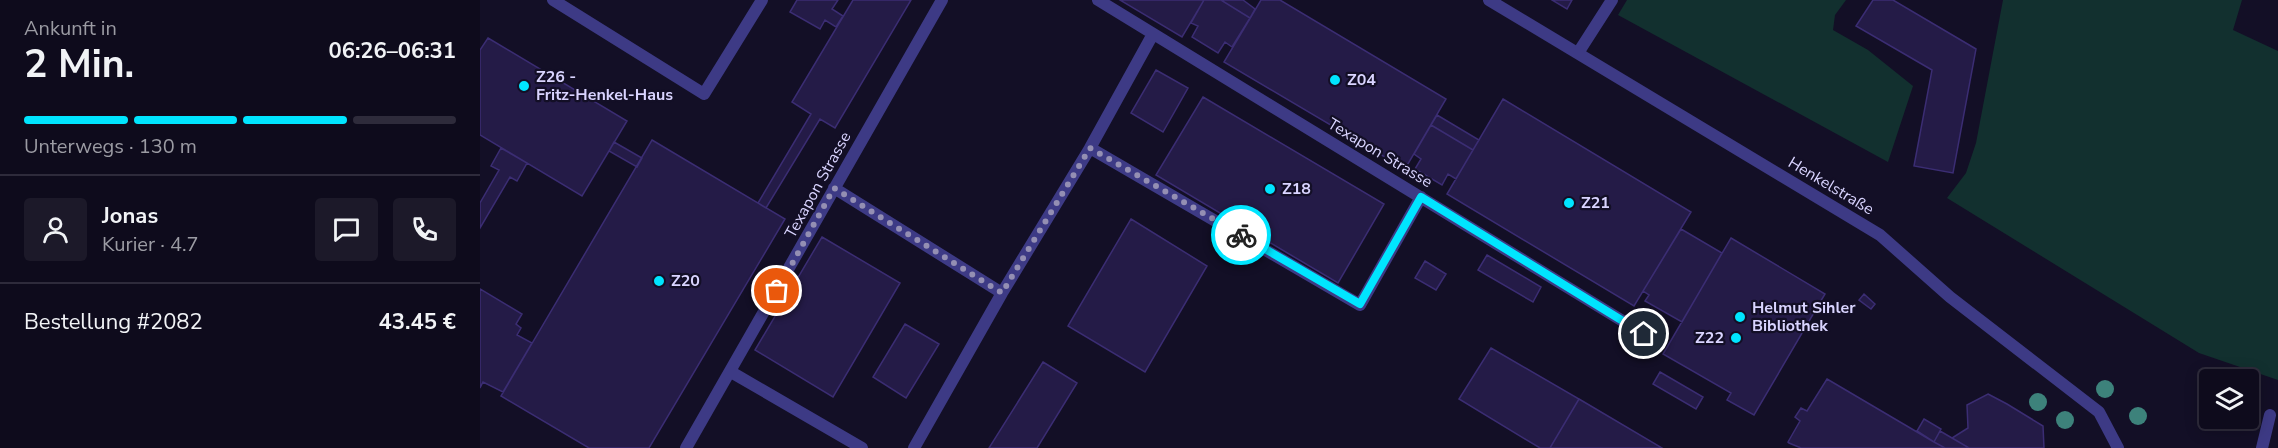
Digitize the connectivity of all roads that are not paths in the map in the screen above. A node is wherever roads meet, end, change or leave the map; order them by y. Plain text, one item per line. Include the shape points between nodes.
1 (553, 0) edge
2 (762, 0) edge
3 (942, 0) edge
4 (1098, 0) edge
5 (1489, 0) edge
6 (1612, 0) edge
7 (1153, 34) junction
8 (1578, 53) junction
9 (1090, 148) junction
10 (834, 188) junction
11 (1421, 197) junction
12 (1002, 293) junction
13 (1644, 334) dead end
14 (731, 372) junction
15 (2270, 414) dead end
16 (686, 448) edge
17 (862, 448) edge
18 (914, 448) edge
19 (2118, 448) edge
20 (2262, 448) edge

1 - 2 lane via 704,94
3 - 10 lane, Texapon Strasse
4 - 7 lane, Texapon Strasse
5 - 8 lane, Henkelstraße
6 - 8 lane
7 - 9 lane
7 - 11 lane, Texapon Strasse
8 - 19 lane, Henkelstraße via 1880,235 1950,297 2099,412
9 - 11 lane via 1360,304
9 - 12 lane
10 - 12 lane
10 - 14 lane, Texapon Strasse
11 - 13 lane, Texapon Strasse
12 - 18 lane
14 - 16 lane, Texapon Strasse
14 - 17 lane
15 - 20 lane

